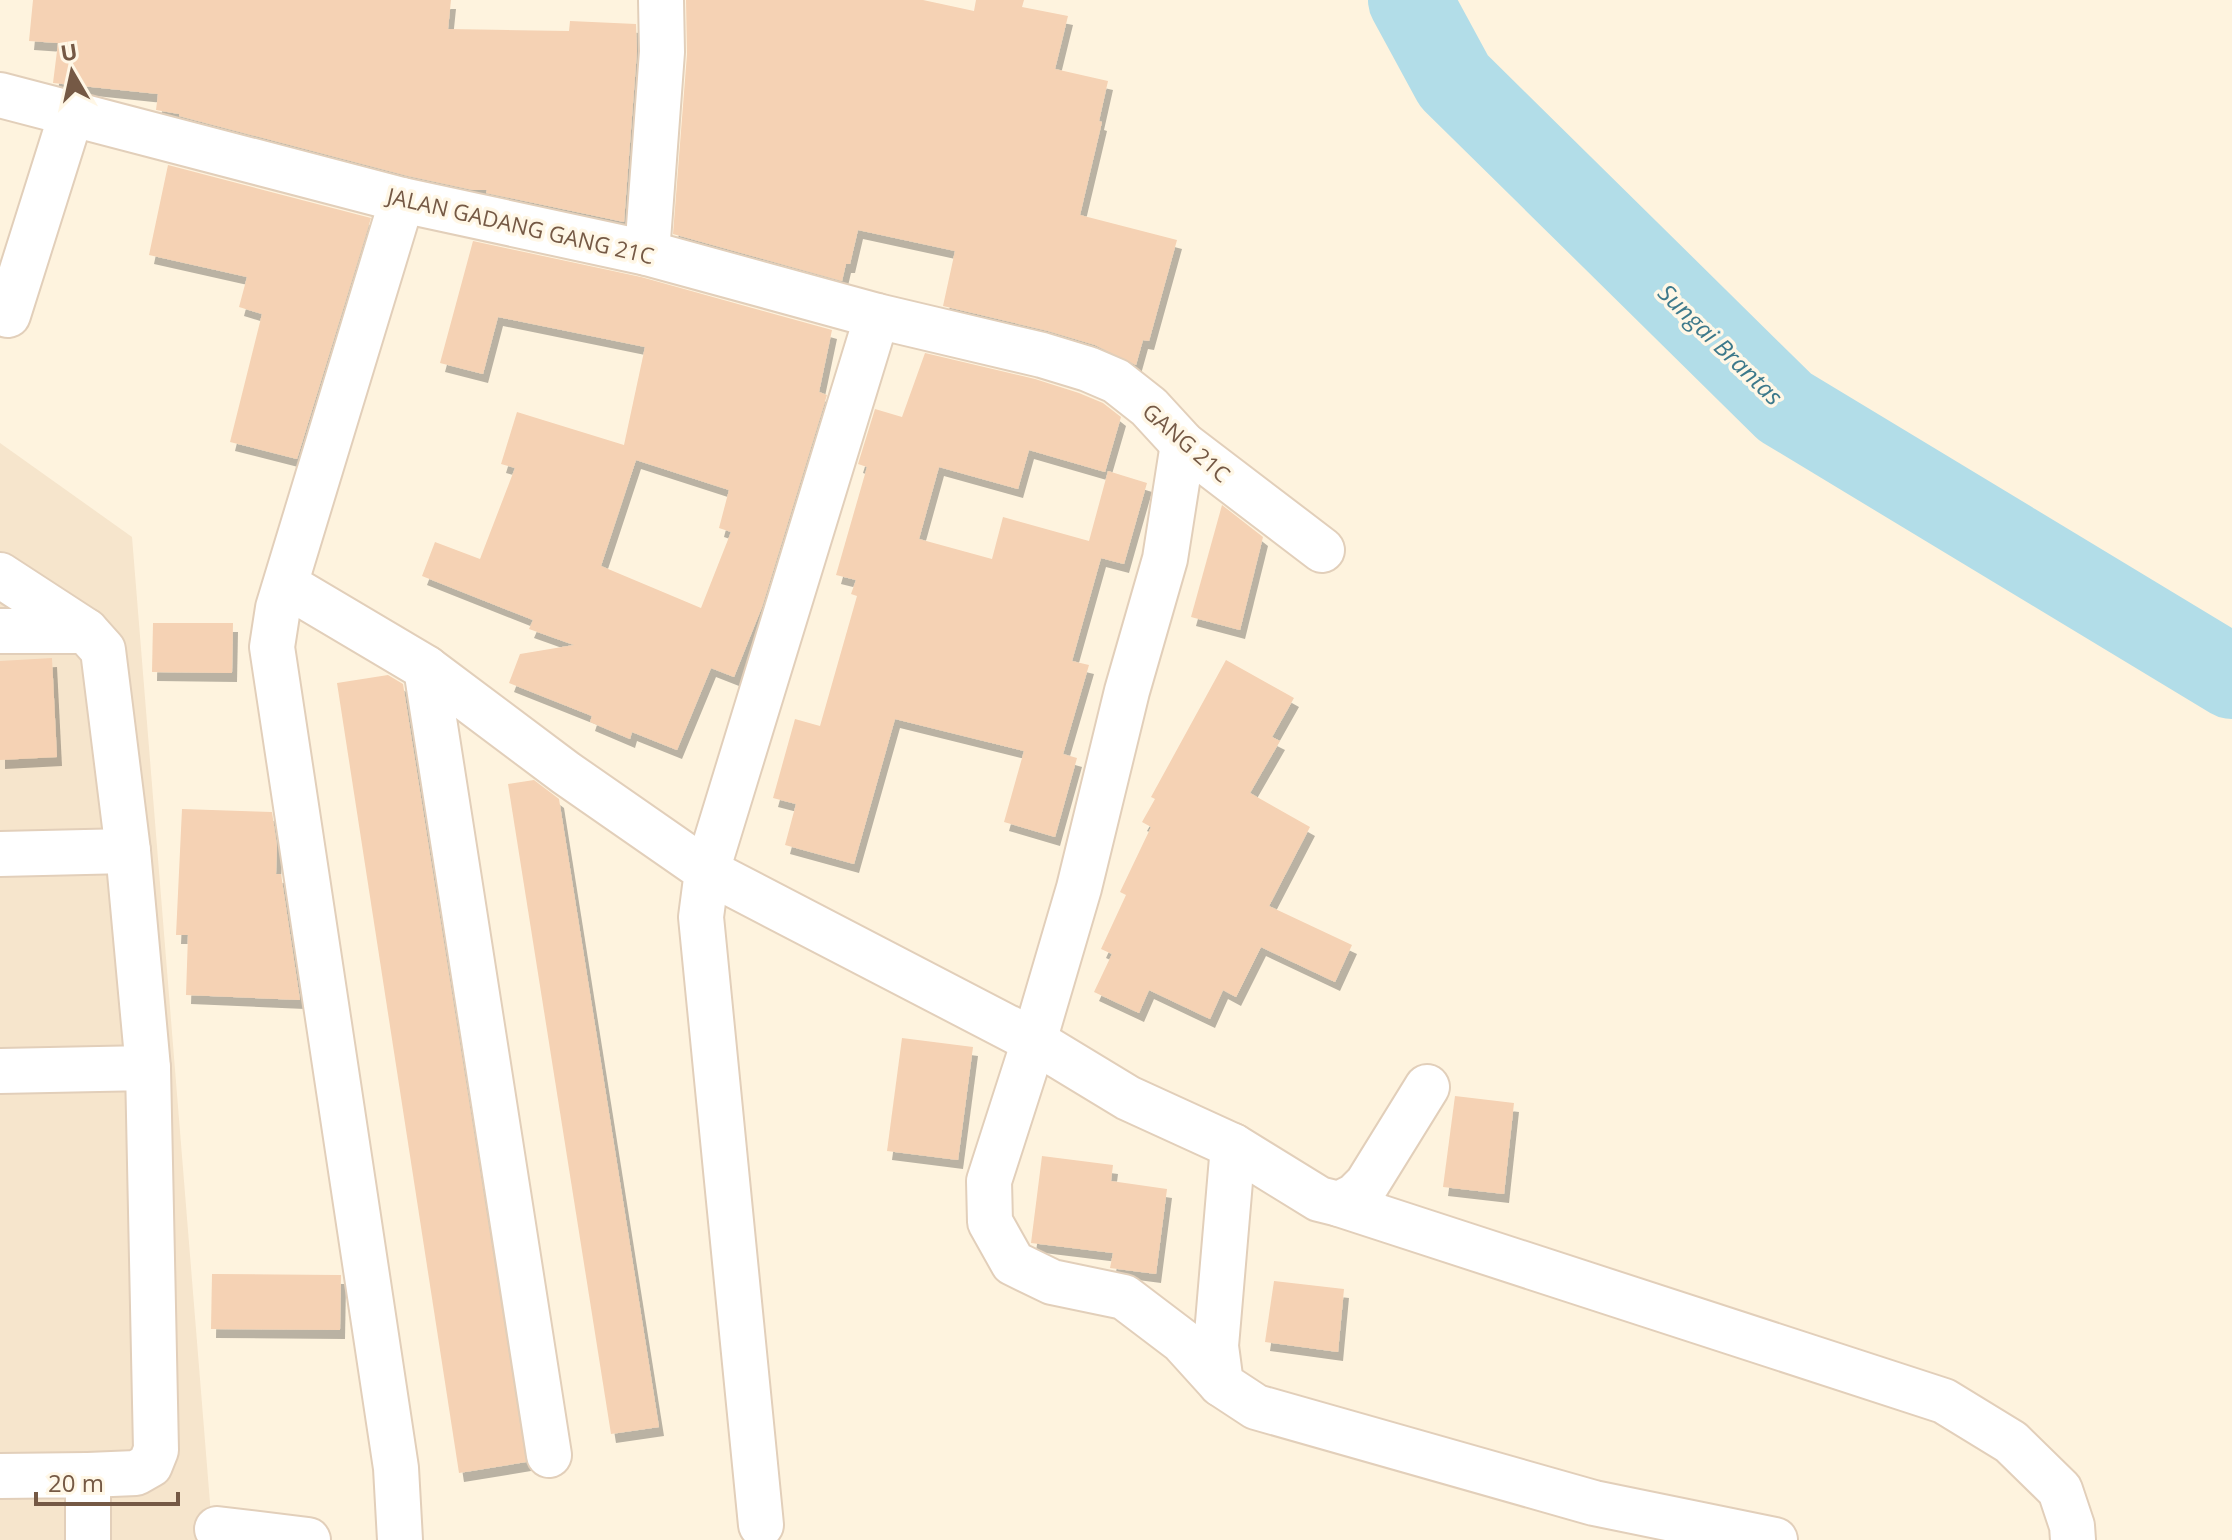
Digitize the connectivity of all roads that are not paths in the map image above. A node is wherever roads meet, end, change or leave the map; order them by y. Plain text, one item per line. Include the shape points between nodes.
1 (661, 0) edge
2 (0, 95) edge
3 (71, 115) junction
4 (402, 200) junction
5 (647, 253) junction
6 (8, 315) dead end
7 (877, 316) junction
8 (1042, 355) joint
9 (1183, 444) junction
10 (1322, 550) dead end
11 (0, 575) edge
12 (286, 585) junction
13 (0, 631) edge
14 (86, 631) junction
15 (426, 668) junction
16 (128, 851) junction
17 (0, 854) edge
18 (707, 871) junction
19 (1034, 1041) junction
20 (148, 1068) junction
21 (0, 1071) edge
22 (1427, 1087) dead end
23 (1233, 1146) junction
24 (1339, 1204) junction
25 (1221, 1384) junction
26 (549, 1455) dead end
27 (88, 1475) junction
28 (0, 1476) edge
29 (761, 1525) dead end
30 (217, 1529) dead end
31 (88, 1540) edge
32 (308, 1540) edge
33 (400, 1540) edge
34 (1775, 1540) edge
35 (2073, 1540) edge

1 - 5 street
2 - 3 street, JALAN GADANG GANG 21C
3 - 4 street, JALAN GADANG GANG 21C
3 - 6 street
4 - 5 street, JALAN GADANG GANG 21C
4 - 12 street
5 - 7 street, JALAN GADANG GANG 21C
7 - 8 street, JALAN GADANG GANG 21C
7 - 18 street
8 - 9 street, GANG 21C via 1116,381
9 - 10 street, GANG 21C
9 - 19 street via 1165,559
11 - 14 street
12 - 15 street
12 - 33 street via 272,647 396,1468
13 - 14 street
14 - 16 street via 103,650
15 - 18 street
15 - 26 street
16 - 17 street
16 - 20 street
18 - 19 street
18 - 29 street via 701,917
19 - 23 street via 1128,1098
19 - 25 street via 989,1181 990,1222 1013,1263 1052,1282 1124,1297 1182,1341
20 - 21 street
20 - 27 street via 156,1450 150,1465 136,1473
22 - 24 street via 1367,1184
23 - 24 street via 1319,1199
23 - 25 street via 1216,1346
24 - 35 street via 1944,1401 2011,1442 2060,1490
25 - 34 street via 1256,1407 1594,1503
27 - 28 street
27 - 31 street
30 - 32 street

